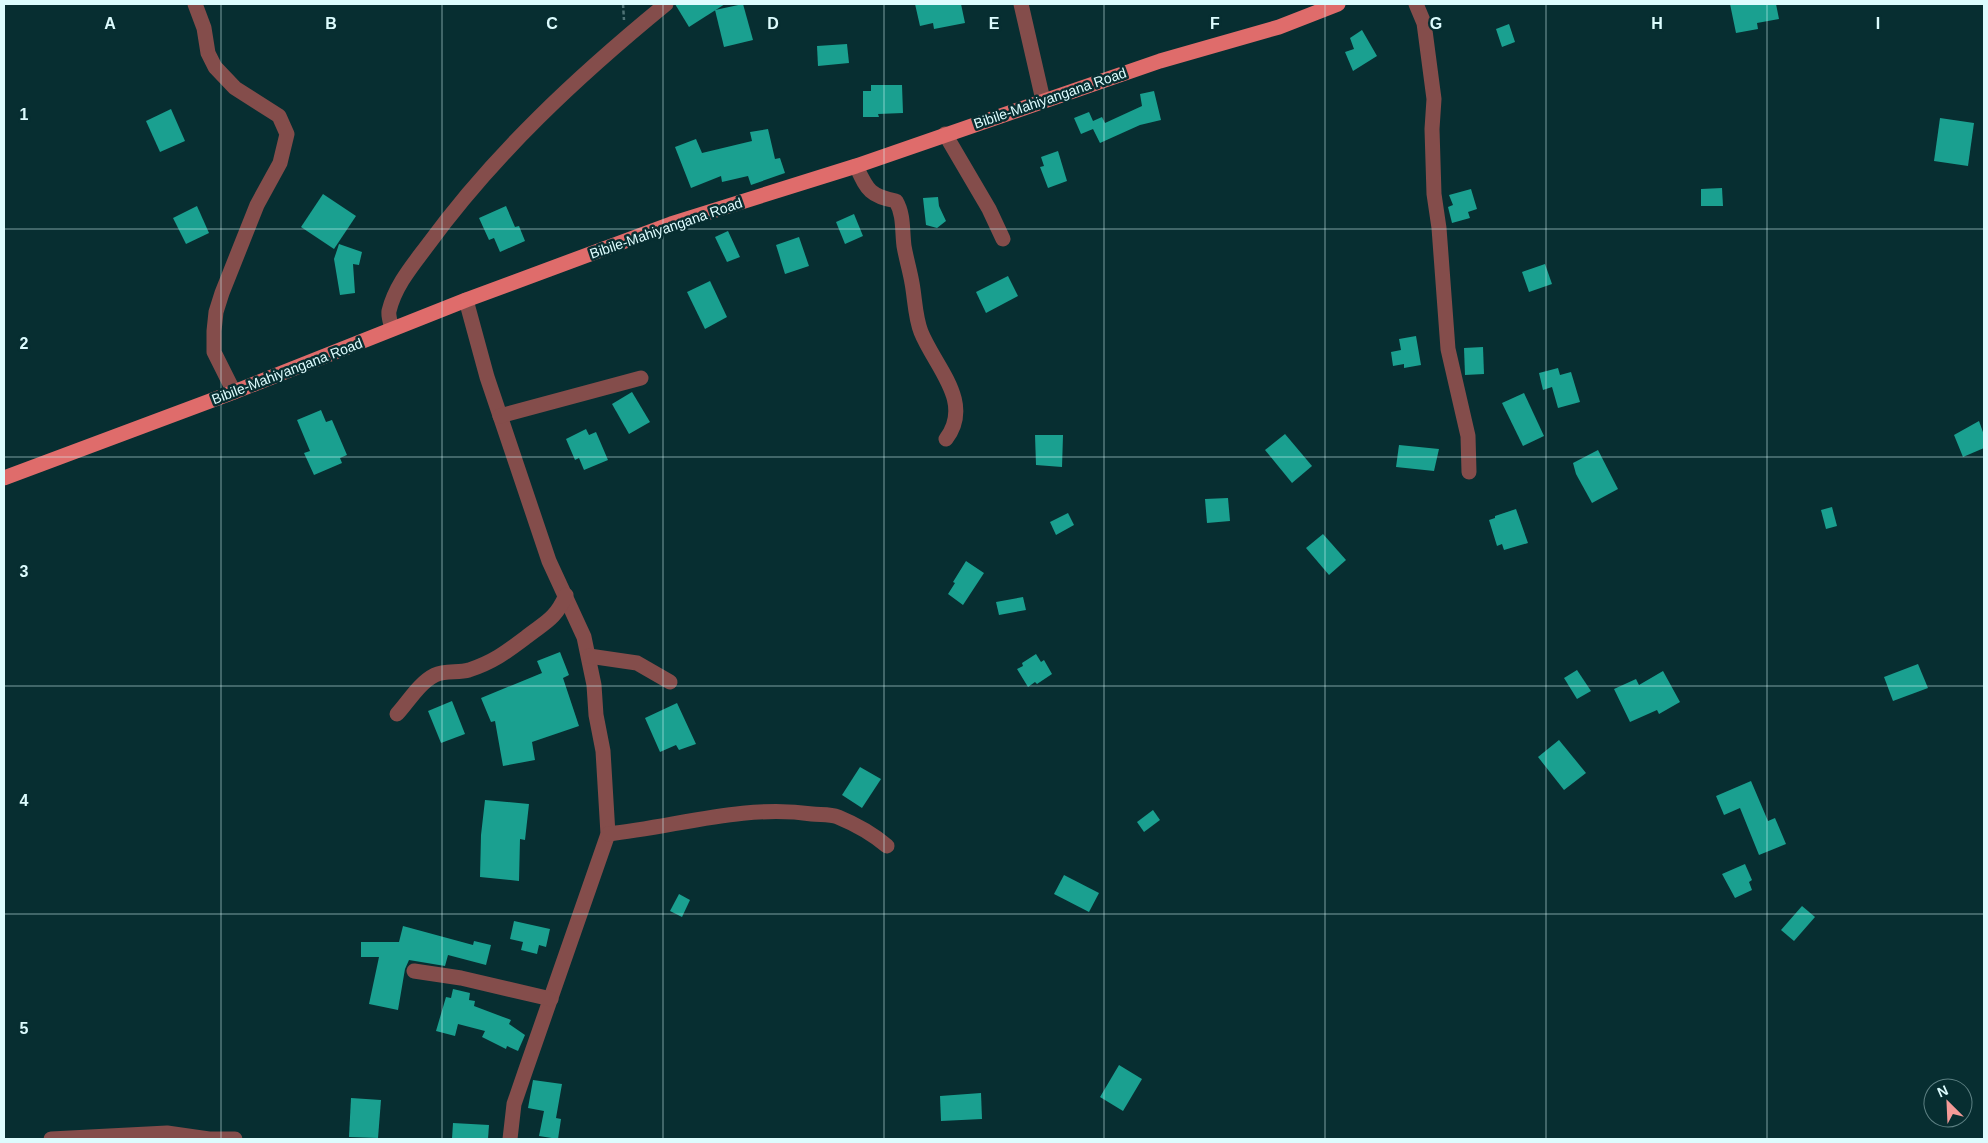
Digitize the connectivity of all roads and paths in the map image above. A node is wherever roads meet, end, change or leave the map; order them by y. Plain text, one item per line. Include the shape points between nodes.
1 (195, 4) edge
2 (666, 4) edge
3 (1021, 4) edge
4 (1338, 4) edge
5 (1416, 4) edge
6 (1042, 100) junction
7 (945, 134) junction
8 (856, 166) junction
9 (1003, 239) dead end
10 (466, 300) junction
11 (392, 330) junction
12 (641, 378) dead end
13 (234, 392) junction
14 (500, 416) junction
15 (946, 440) dead end
16 (1469, 472) dead end
17 (4, 478) edge
18 (566, 595) junction
19 (590, 656) junction
20 (670, 682) dead end
21 (397, 714) dead end
22 (608, 834) junction
23 (887, 846) dead end
24 (414, 971) dead end
25 (551, 999) junction
26 (51, 1139) edge
27 (235, 1139) edge
28 (510, 1139) edge

1 - 13 street via 215,67 235,88 279,116 287,134 280,163 257,205 216,312 214,352
2 - 11 street via 626,36 519,137 457,205 399,284 389,312
3 - 6 street
4 - 6 main road, Bibile-Mahiyangana Road via 1280,26
5 - 16 street via 1424,24 1434,99 1434,194 1440,228 1448,349 1468,436
6 - 7 main road, Bibile-Mahiyangana Road
7 - 8 main road, Bibile-Mahiyangana Road
7 - 9 street
8 - 10 main road, Bibile-Mahiyangana Road via 671,224
8 - 15 street via 868,191 896,201 900,210 920,330 952,387 956,419
10 - 11 main road, Bibile-Mahiyangana Road
10 - 14 street
11 - 13 main road, Bibile-Mahiyangana Road
12 - 14 street
13 - 17 main road, Bibile-Mahiyangana Road
14 - 18 street via 549,561
18 - 19 street
18 - 21 street via 559,611 546,625 502,656 466,671 435,675 418,688
19 - 20 street via 637,663
19 - 22 street
22 - 23 street via 758,810 789,810 837,817
22 - 25 street
24 - 25 street via 461,978
25 - 28 street via 514,1104
26 - 27 street via 167,1133

